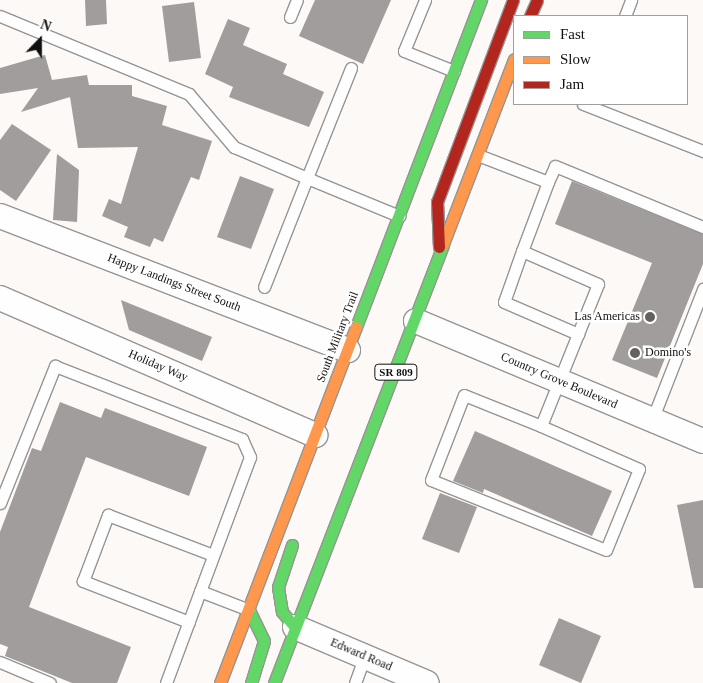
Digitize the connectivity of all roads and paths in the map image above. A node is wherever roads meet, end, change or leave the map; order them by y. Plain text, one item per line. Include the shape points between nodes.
1 (297, 0) edge
2 (425, 0) edge
3 (481, 0) edge
4 (513, 0) edge
5 (536, 0) edge
6 (631, 0) edge
7 (530, 15) edge
8 (625, 15) edge
9 (0, 16) edge
10 (290, 17) dead end
11 (351, 68) dead end
12 (454, 71) junction
13 (511, 75) edge
14 (588, 105) edge
15 (703, 152) edge
16 (478, 155) junction
17 (307, 178) junction
18 (548, 182) junction
19 (0, 216) edge
20 (399, 216) junction
21 (703, 227) edge
22 (522, 251) junction
23 (439, 259) junction
24 (264, 286) dead end
25 (703, 289) edge
26 (0, 298) edge
27 (416, 321) junction
28 (578, 334) junction
29 (348, 350) junction
30 (560, 381) junction
31 (652, 420) junction
32 (541, 426) junction
33 (316, 434) junction
34 (703, 441) edge
35 (306, 458) junction
36 (0, 503) edge
37 (302, 503) dead end
38 (297, 531) dead end
39 (213, 555) junction
40 (200, 590) junction
41 (249, 610) junction
42 (188, 622) junction
43 (295, 627) junction
44 (365, 656) junction
45 (0, 662) edge
46 (50, 683) edge
47 (166, 683) edge
48 (220, 683) edge
49 (251, 683) edge
50 (274, 683) edge
51 (355, 683) edge
52 (427, 683) edge

1 - 10 lane
2 - 12 lane via 404,51
3 - 12 main road, South Military Trail
4 - 23 main road via 437,202
5 - 7 main road
6 - 8 lane
9 - 17 lane via 189,94 234,147
11 - 17 lane
12 - 20 main road, South Military Trail
13 - 16 main road, SR 809
14 - 15 lane
16 - 18 lane
16 - 23 main road, SR 809
17 - 20 lane
17 - 24 lane
18 - 21 lane via 555,166
18 - 22 lane
19 - 29 street, Happy Landings Street South
20 - 29 main road, South Military Trail
22 - 28 lane via 504,302
22 - 28 lane via 598,284
23 - 27 main road, SR 809
25 - 31 lane
26 - 33 street, Holiday Way
27 - 30 street, Country Grove Boulevard
27 - 43 main road, SR 809
28 - 30 lane
29 - 33 main road, South Military Trail
30 - 31 street, Country Grove Boulevard
30 - 32 lane
31 - 34 street, Country Grove Boulevard
32 - 32 lane via 639,469 606,550 431,480 464,395
33 - 35 main road, South Military Trail
35 - 37 main road
35 - 41 main road, South Military Trail
36 - 39 lane via 56,366 242,439 250,457
38 - 43 main road via 278,587 282,612
39 - 40 lane
39 - 42 lane via 108,515 83,581
40 - 41 lane
40 - 42 lane
41 - 48 main road, South Military Trail
41 - 49 main road via 264,641
42 - 47 lane
43 - 44 street, Edward Road
43 - 50 main road, SR 809
44 - 51 lane
44 - 52 street, Edward Road
45 - 46 lane

